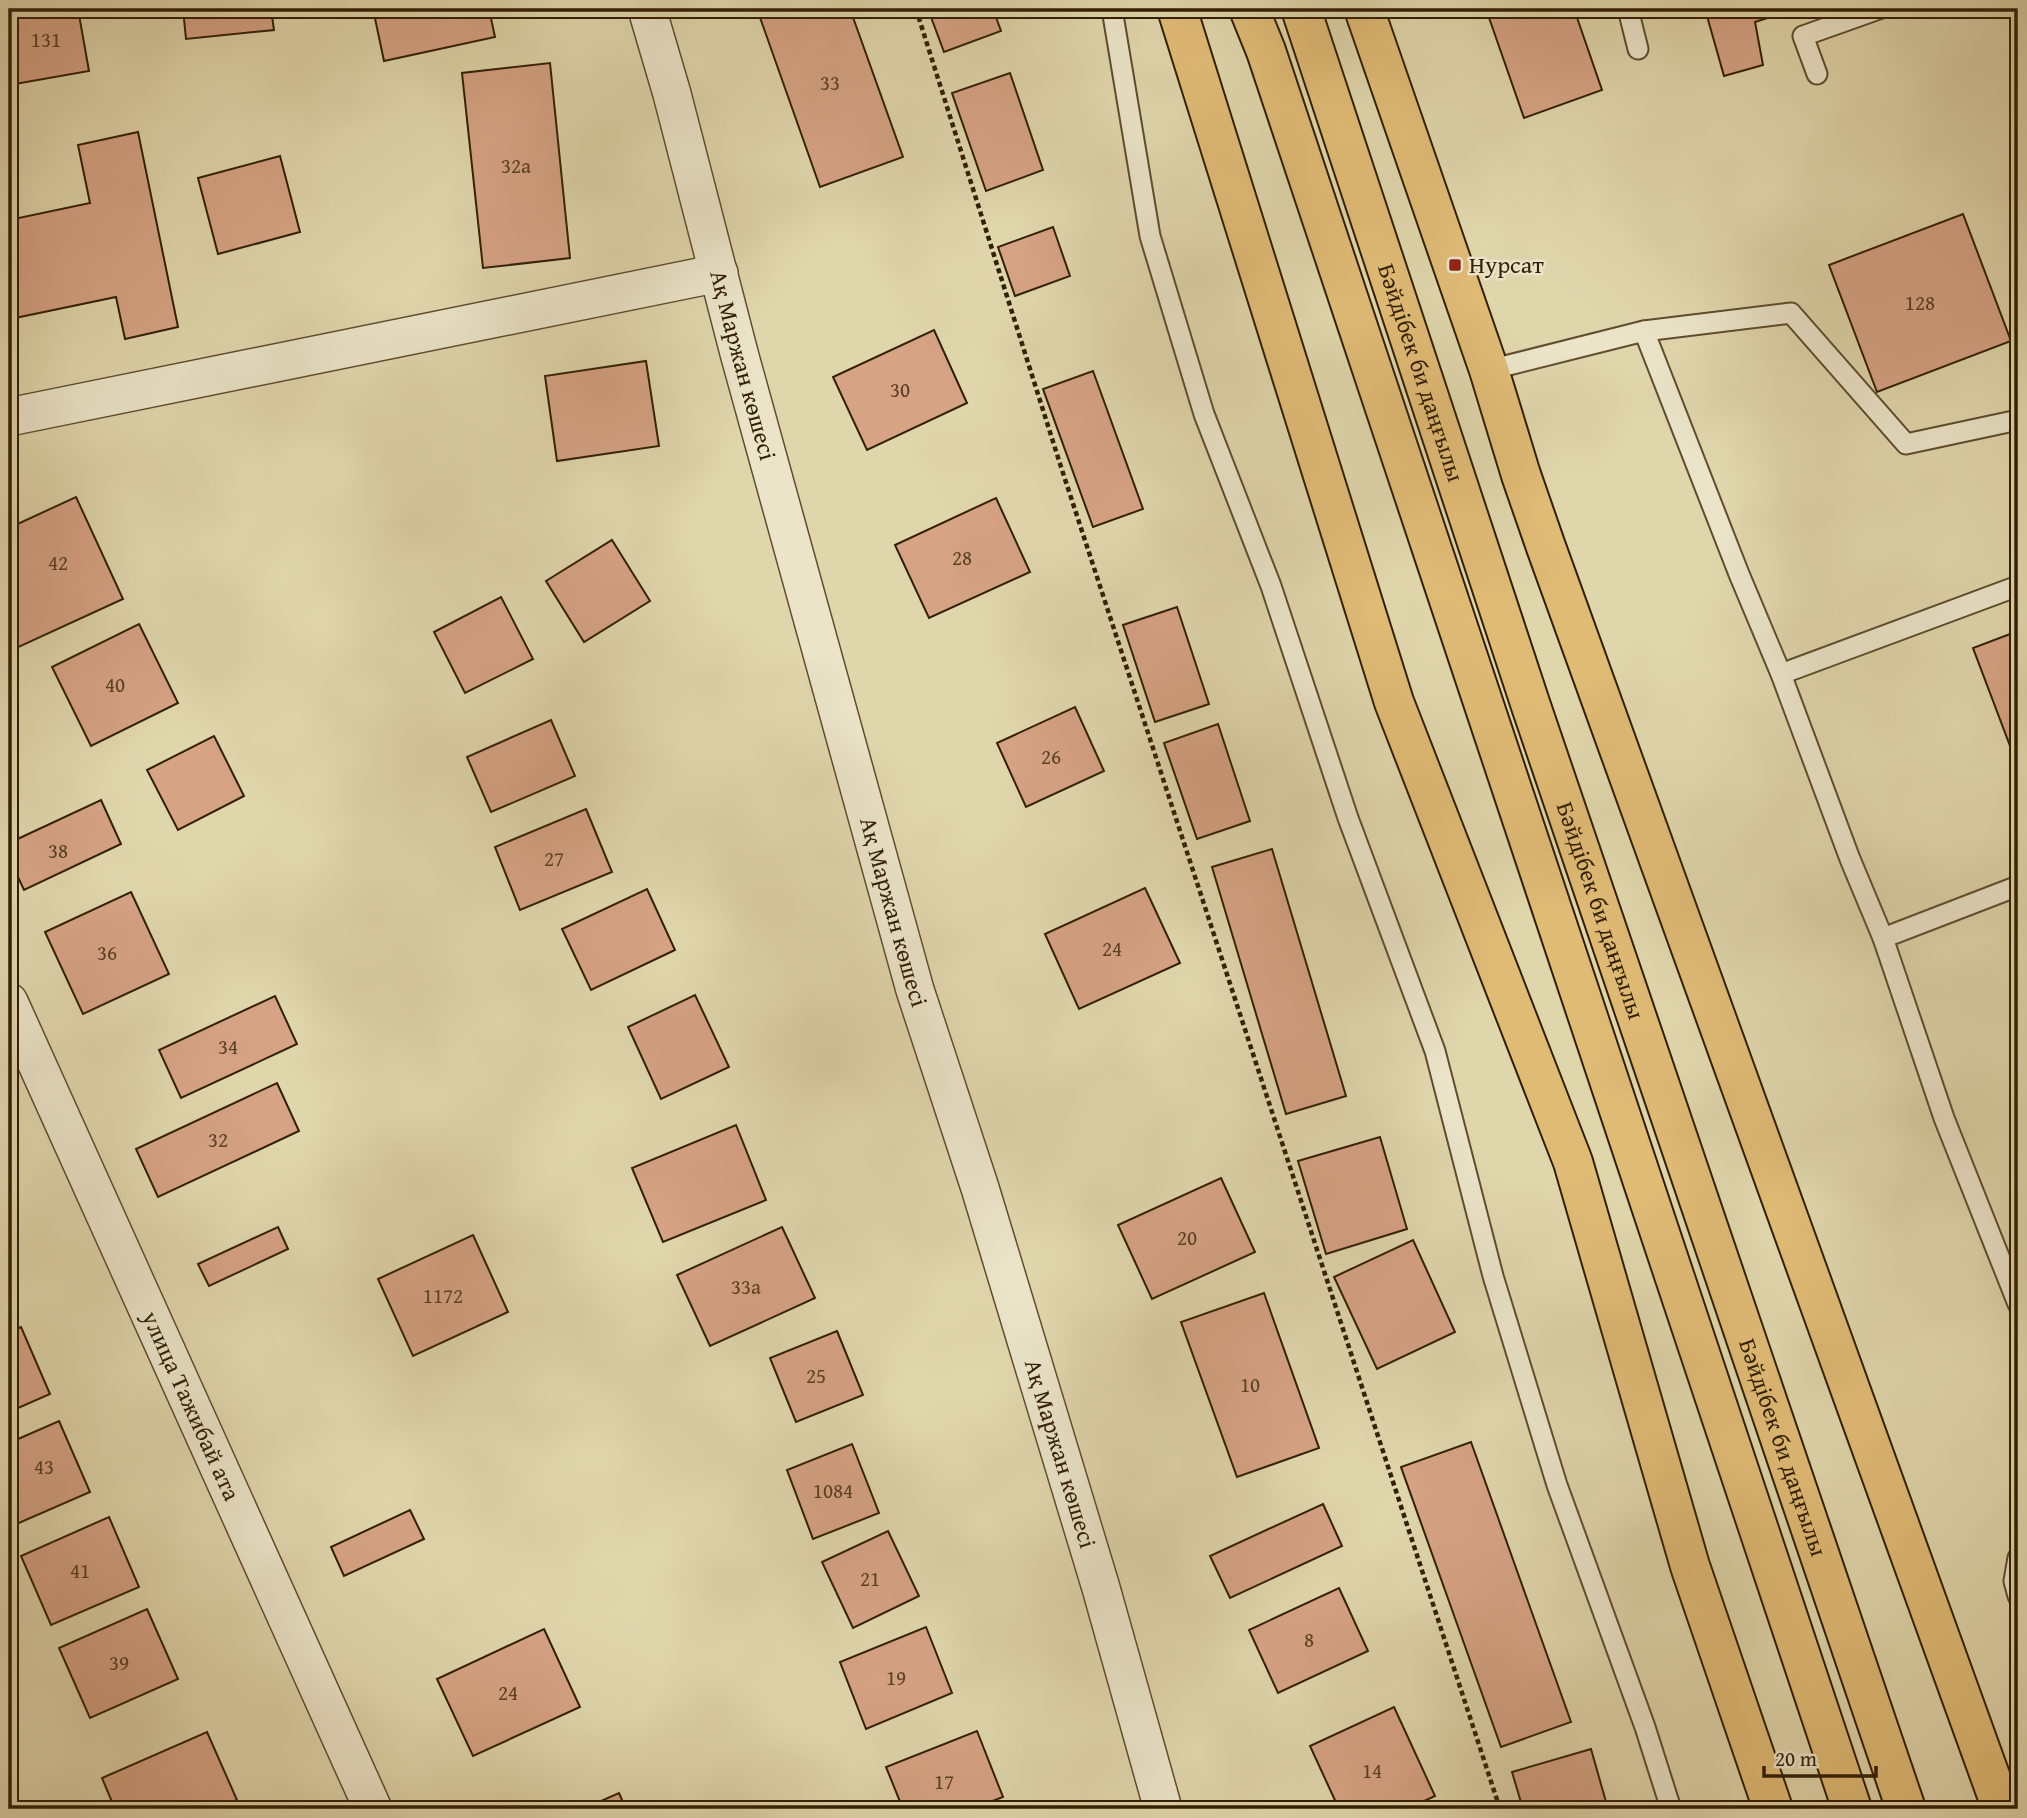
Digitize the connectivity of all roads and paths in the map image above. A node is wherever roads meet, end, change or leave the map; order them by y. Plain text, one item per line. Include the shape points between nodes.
1 (647, 9) edge
2 (916, 9) edge
3 (1112, 9) edge
4 (1177, 9) edge
5 (1248, 9) edge
6 (1301, 9) edge
7 (1364, 9) edge
8 (1628, 9) edge
9 (1879, 9) edge
10 (1638, 49) dead end
11 (1817, 74) dead end
12 (719, 273) junction
13 (1644, 331) junction
14 (1489, 370) junction
15 (9, 416) edge
16 (2018, 420) edge
17 (2018, 586) edge
18 (1781, 674) junction
19 (2018, 886) edge
20 (1883, 938) junction
21 (9, 1002) edge
22 (2018, 1304) edge
23 (2018, 1558) edge
24 (2018, 1595) edge
25 (373, 1809) edge
26 (1163, 1809) edge
27 (1500, 1809) edge
28 (1671, 1809) edge
29 (1773, 1809) edge
30 (1852, 1809) edge
31 (1906, 1809) edge
32 (2002, 1809) edge

1 - 12 street, Ақ Маржан көшесі
2 - 27 path
3 - 28 lane via 1150,236 1204,414 1271,586 1349,818 1435,1051 1493,1276 1557,1485
4 - 29 main road via 1394,702 1573,1162 1690,1566
5 - 30 main road, Бәйдібек би даңғылы via 1266,51
6 - 31 main road, Бәйдібек би даңғылы via 1544,745
7 - 14 main road
8 - 10 lane
9 - 11 lane via 1803,36
12 - 15 street
12 - 26 street, Ақ Маржан көшесі via 915,990 980,1188
13 - 14 lane
13 - 16 lane via 1791,313 1906,444
13 - 18 lane
14 - 32 main road via 1546,547
17 - 18 lane
18 - 20 lane
19 - 20 lane
20 - 22 lane via 1944,1118
21 - 25 street, улица Тажибай ата
23 - 24 lane via 2014,1581

